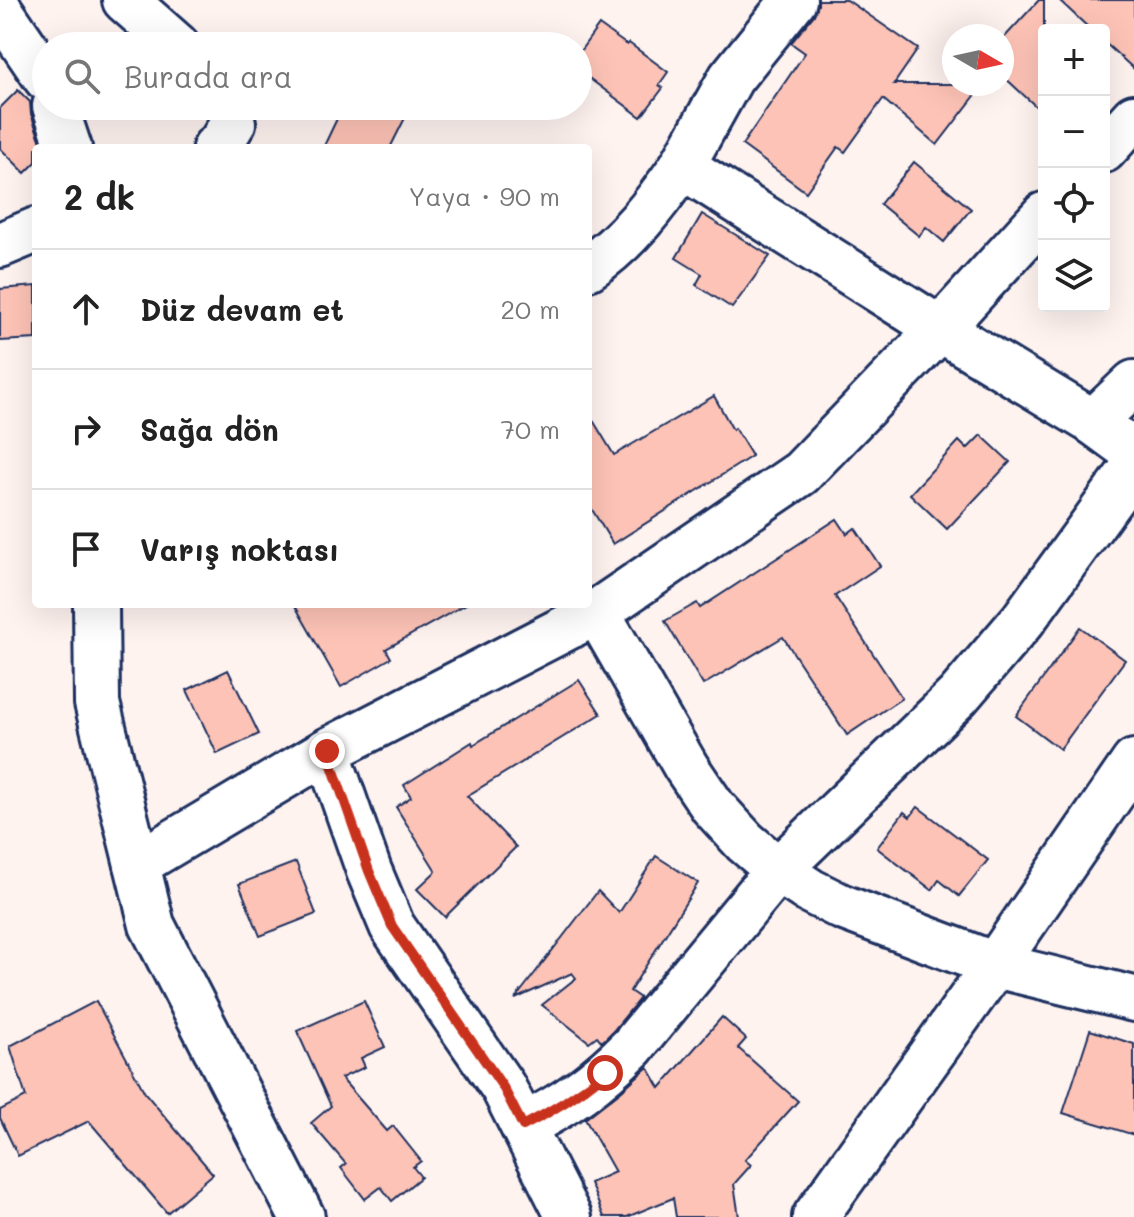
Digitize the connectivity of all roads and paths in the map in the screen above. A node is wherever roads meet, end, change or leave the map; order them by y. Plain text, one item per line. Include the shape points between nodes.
1 (794, 0) edge
2 (135, 3) edge
3 (0, 10) edge
4 (163, 32) edge
5 (32, 57) edge
6 (1134, 117) edge
7 (60, 120) edge
8 (232, 120) edge
9 (1110, 143) edge
10 (68, 144) edge
11 (220, 144) edge
12 (682, 166) junction
13 (1038, 222) edge
14 (32, 232) edge
15 (0, 245) edge
16 (592, 265) edge
17 (940, 329) junction
18 (1134, 383) edge
19 (1093, 422) junction
20 (1134, 452) edge
21 (1134, 467) edge
22 (96, 608) edge
23 (597, 612) junction
24 (327, 751) junction
25 (1134, 762) edge
26 (137, 864) junction
27 (778, 870) junction
28 (995, 965) junction
29 (1134, 999) edge
30 (523, 1126) junction
31 (302, 1217) edge
32 (569, 1217) edge
33 (815, 1217) edge

1 - 12 street via 731,78
2 - 4 street
3 - 5 street
6 - 9 street
7 - 10 street
8 - 11 street
12 - 16 street via 630,232
12 - 17 street
13 - 17 street
14 - 15 street
17 - 19 street
17 - 23 street via 801,473
18 - 19 street
19 - 20 street
21 - 27 street via 1023,620 958,696
22 - 26 street via 97,703
23 - 24 street
23 - 27 street via 713,807
24 - 26 street
24 - 30 street via 392,926 503,1087
25 - 28 street
26 - 31 street via 152,925
27 - 28 street via 842,907
27 - 30 street via 632,1047 580,1094
28 - 29 street
28 - 33 street
30 - 32 street

